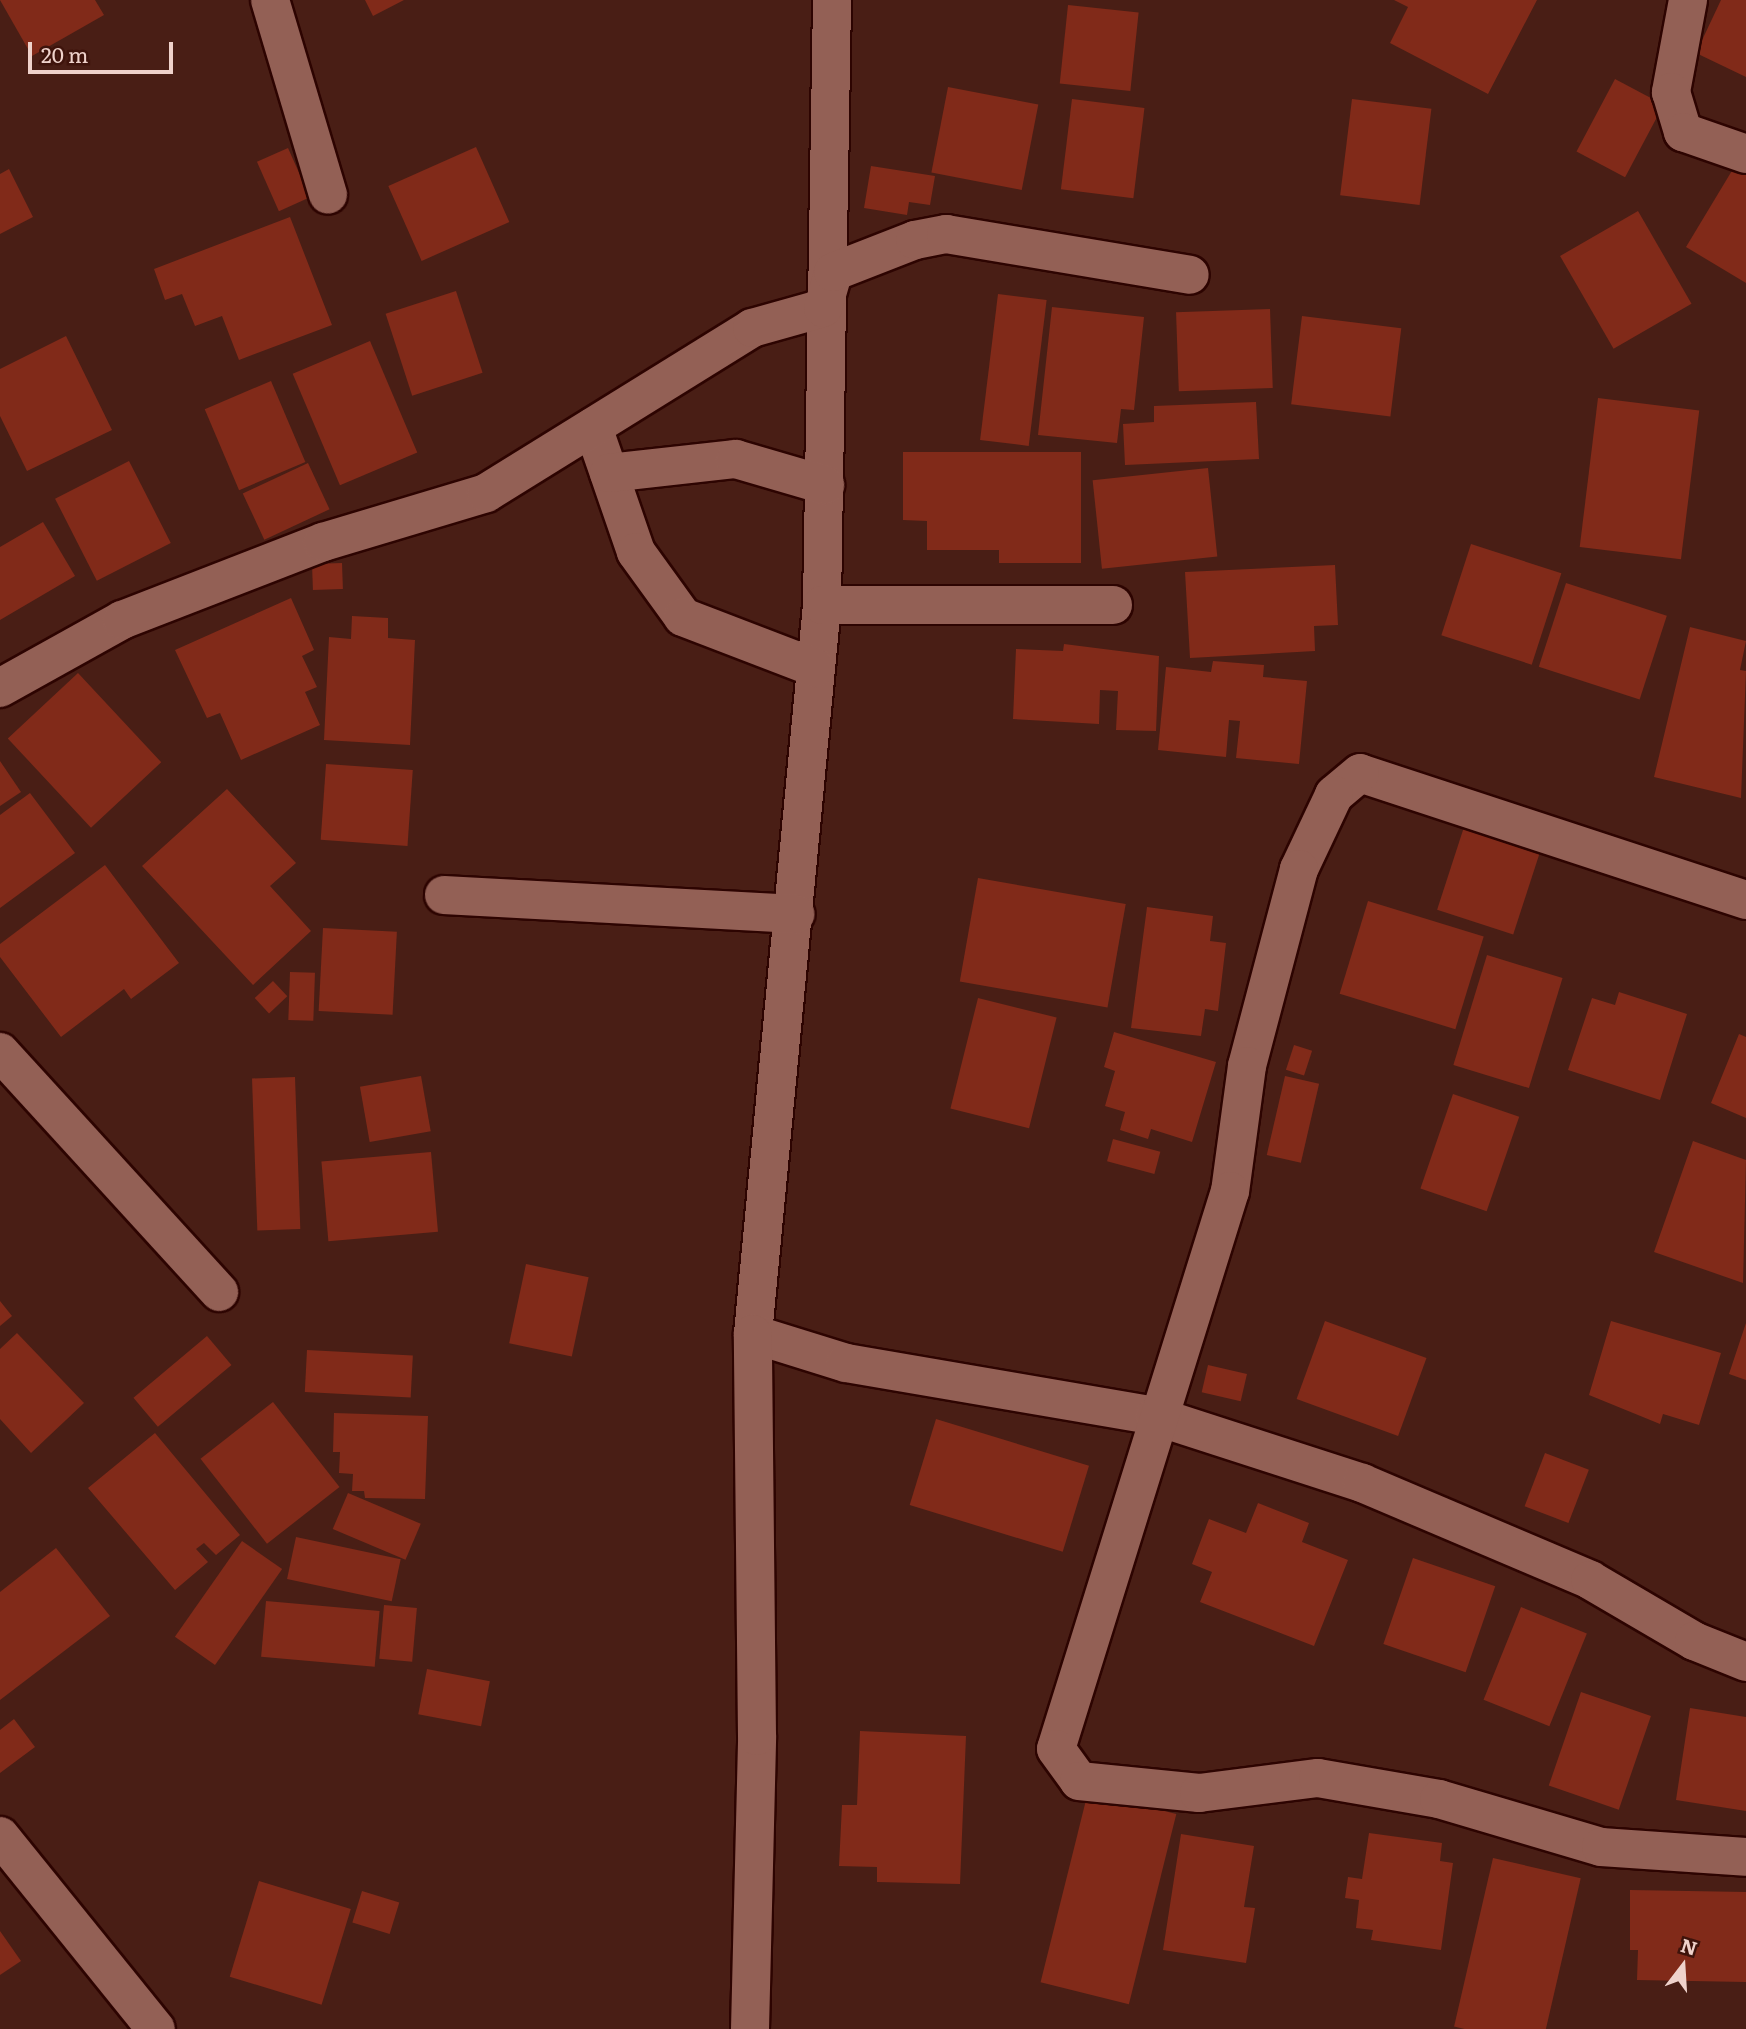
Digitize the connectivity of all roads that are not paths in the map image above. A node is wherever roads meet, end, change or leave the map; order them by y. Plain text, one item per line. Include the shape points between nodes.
1 (270, 0) edge
2 (832, 0) edge
3 (1688, 0) edge
4 (1746, 154) edge
5 (328, 195) dead end
6 (1190, 275) dead end
7 (823, 308) junction
8 (593, 427) junction
9 (609, 473) junction
10 (824, 485) junction
11 (1113, 605) dead end
12 (822, 606) junction
13 (816, 668) junction
14 (0, 688) edge
15 (1736, 893) edge
16 (444, 895) dead end
17 (795, 914) junction
18 (0, 1052) edge
19 (219, 1292) dead end
20 (753, 1334) junction
21 (1156, 1416) junction
22 (1746, 1662) edge
23 (0, 1836) edge
24 (1746, 1857) edge
25 (156, 2029) edge
26 (750, 2029) edge

1 - 5 street
2 - 7 street
3 - 4 street via 1671,92 1683,132
6 - 7 street via 946,234 832,272
7 - 8 street via 752,328
7 - 10 street
8 - 9 street
8 - 14 street via 486,494 323,542 122,620
9 - 10 street via 736,459
9 - 13 street via 636,552 683,617
10 - 12 street
11 - 12 street
12 - 13 street
13 - 17 street
15 - 21 street via 1360,773 1334,795 1299,869 1247,1066 1230,1191
16 - 17 street
17 - 20 street
18 - 19 street
20 - 21 street via 846,1363
20 - 26 street via 757,1736
21 - 22 street via 1411,1502 1590,1580 1694,1642
21 - 24 street via 1108,1596 1056,1749 1079,1781 1199,1793 1318,1778 1439,1799 1601,1847
23 - 25 street

